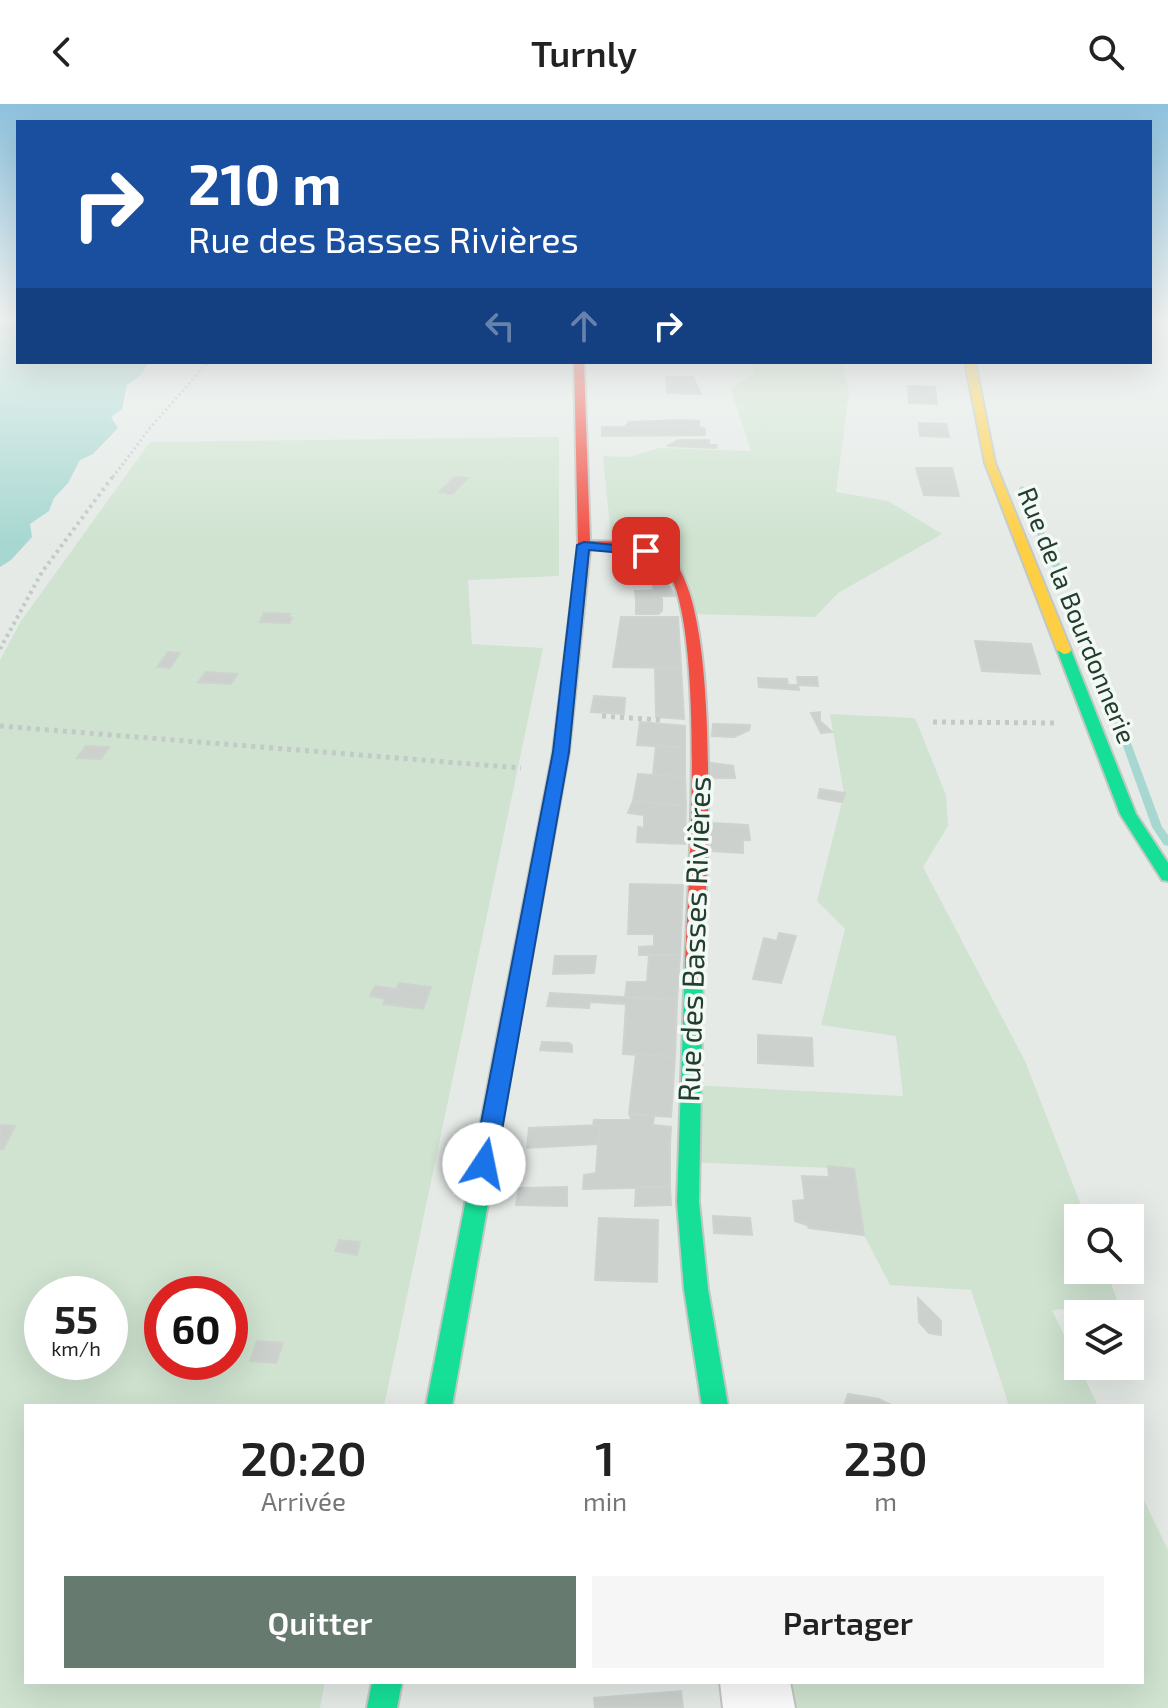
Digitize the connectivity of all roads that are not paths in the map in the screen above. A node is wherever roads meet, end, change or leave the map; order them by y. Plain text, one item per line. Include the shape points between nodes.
1 (580, 394) edge
2 (976, 394) edge
3 (584, 545) junction
4 (1168, 876) edge
5 (439, 1404) edge
6 (715, 1404) edge
7 (387, 1684) edge
8 (755, 1684) edge
9 (382, 1708) edge
10 (759, 1708) edge

1 - 3 street
2 - 4 street, Rue de la Bourdonnerie via 990,463 1128,814
3 - 5 street via 558,771
3 - 6 street, Rue des Basses Rivières via 646,551 671,565 689,614 699,743 687,1177 695,1292
7 - 9 street
8 - 10 street

